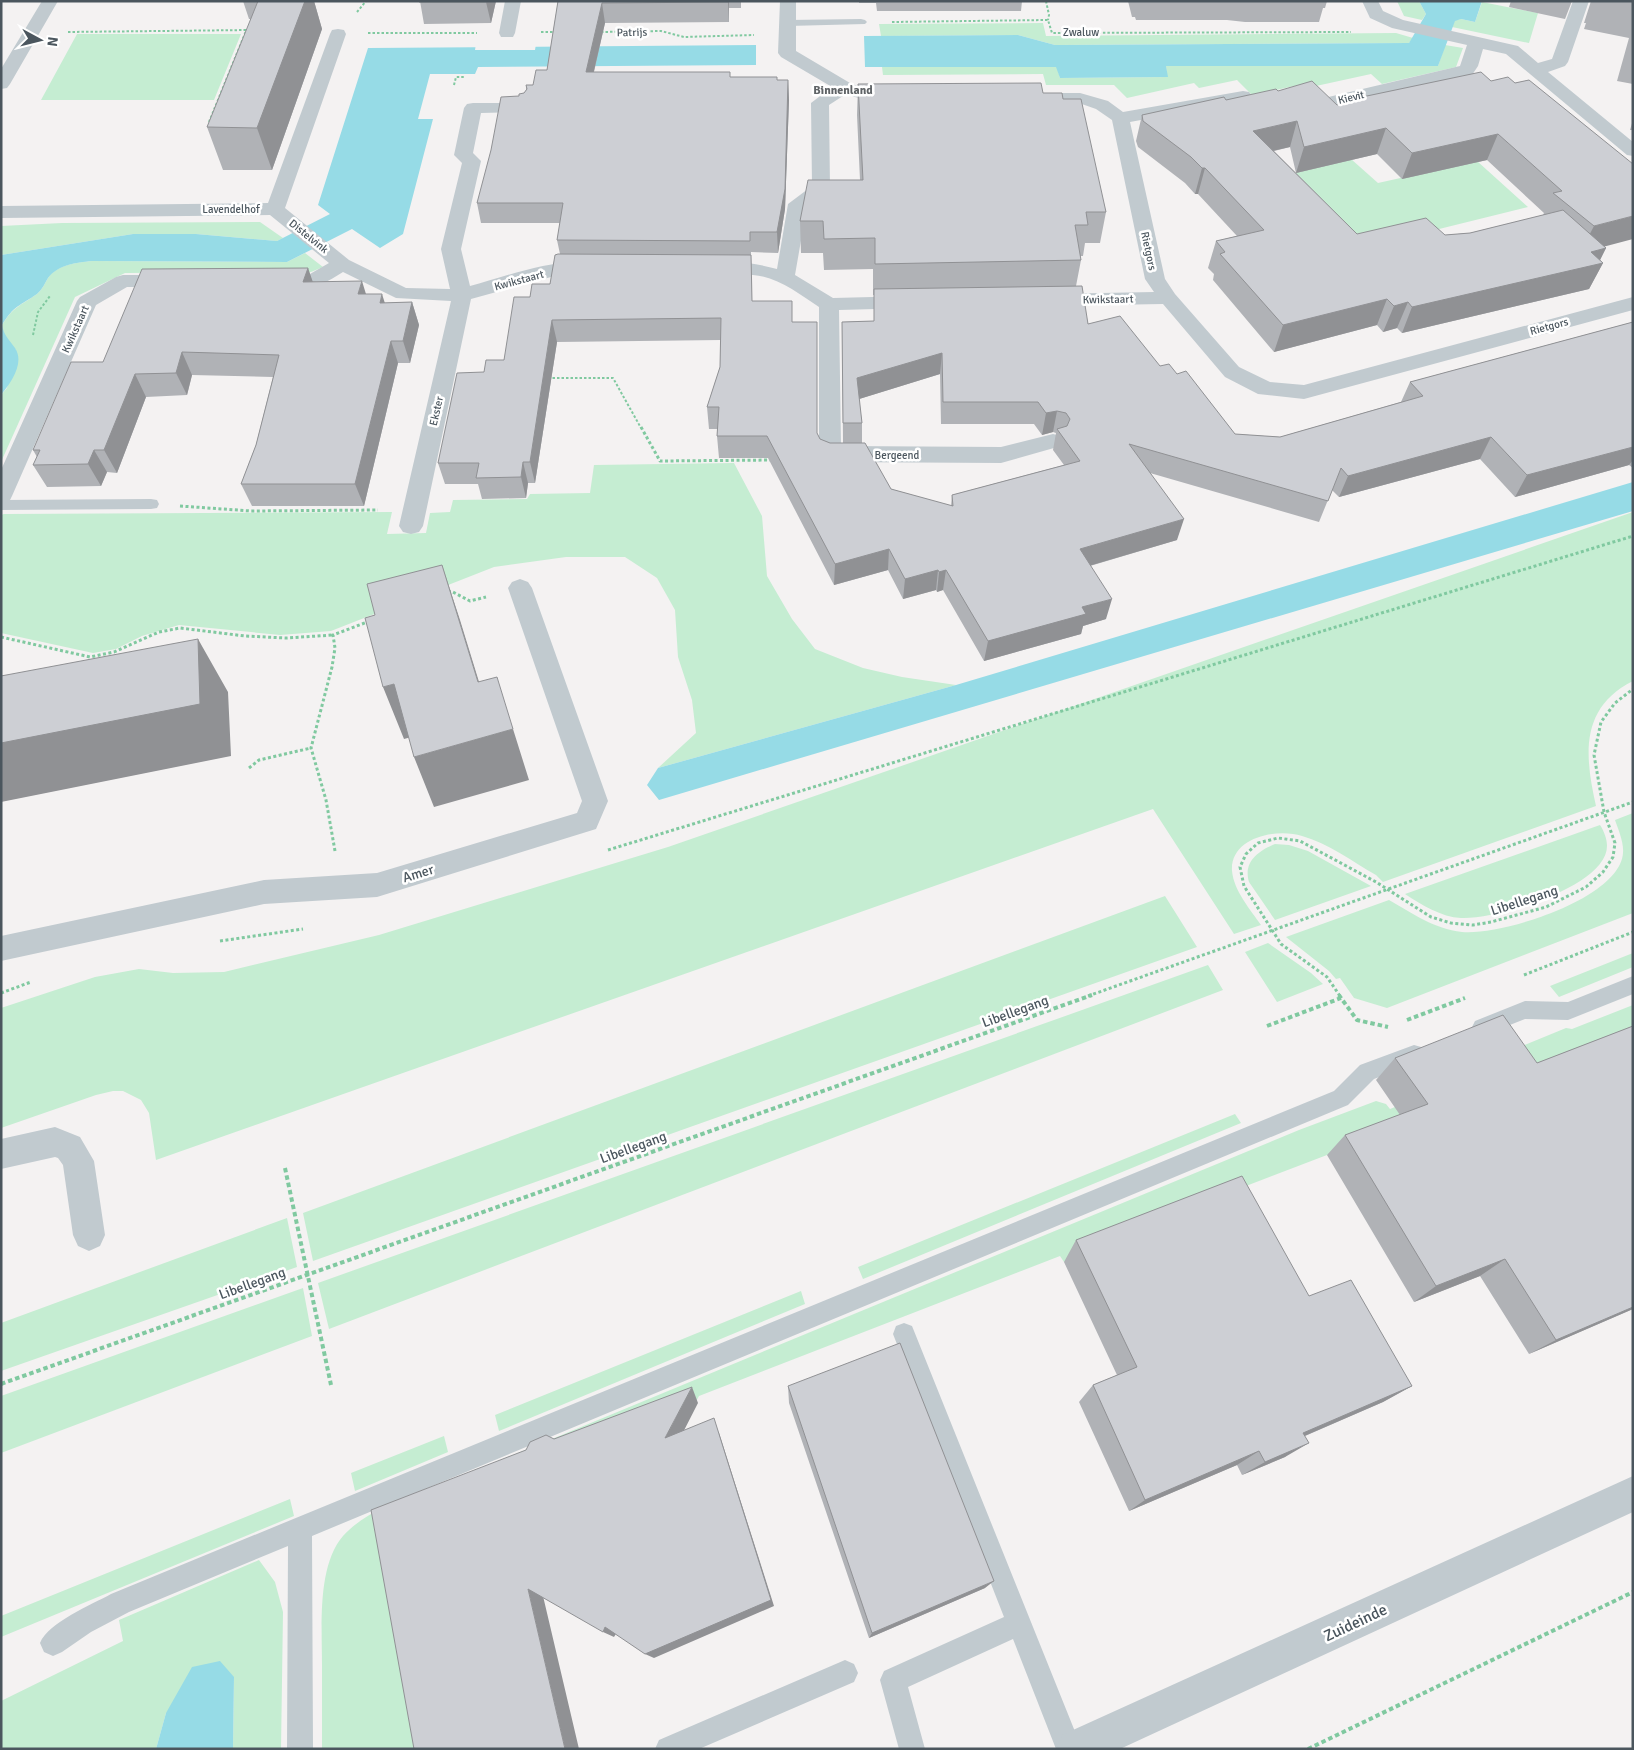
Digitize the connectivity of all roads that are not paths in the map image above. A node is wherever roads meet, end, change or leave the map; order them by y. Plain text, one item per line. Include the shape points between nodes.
1 (50, 1) edge
2 (514, 1) edge
3 (788, 1) edge
4 (1581, 1) edge
5 (1372, 7) edge
6 (861, 22) road end
7 (789, 29) junction
8 (507, 33) road end
9 (338, 34) road end
10 (1468, 40) junction
11 (1536, 70) junction
12 (1, 84) edge
13 (844, 87) junction
14 (1243, 96) edge
15 (911, 97) edge
16 (1009, 97) edge
17 (1326, 103) edge
18 (520, 108) edge
19 (1120, 118) junction
20 (1633, 151) edge
21 (275, 209) junction
22 (1, 212) edge
23 (342, 264) junction
24 (609, 269) edge
25 (696, 269) edge
26 (785, 277) junction
27 (256, 280) edge
28 (190, 281) edge
29 (462, 295) junction
30 (1168, 298) junction
31 (1028, 300) edge
32 (929, 302) edge
33 (1633, 303) edge
34 (829, 304) junction
35 (1053, 441) dead end
36 (1, 496) edge
37 (151, 504) road end
38 (1, 505) edge
39 (412, 518) road end
40 (520, 588) road end
41 (1, 949) edge
42 (1633, 985) edge
43 (1460, 1036) edge
44 (1432, 1046) edge
45 (1, 1154) edge
46 (89, 1235) dead end
47 (904, 1334) dead end
48 (1633, 1494) edge
49 (300, 1528) junction
50 (1019, 1623) junction
51 (53, 1642) dead end
52 (845, 1673) dead end
53 (1121, 1740) edge
54 (300, 1749) edge
55 (668, 1749) edge
56 (912, 1749) edge
57 (1069, 1749) edge
58 (1076, 1749) edge

1 - 12 street
2 - 8 street
3 - 7 street
4 - 11 street via 1559,62
5 - 10 street via 1398,24
6 - 7 lane
7 - 13 street via 787,53
9 - 21 street, Lavendelhof
10 - 11 street via 1512,50
10 - 17 street, Kievit via 1469,66 1466,71
11 - 20 street
13 - 15 street via 872,97
13 - 26 street via 820,103 821,188 798,204
14 - 19 street
16 - 19 street via 1080,98 1102,105
18 - 29 street via 473,108 463,155 472,161 451,250
19 - 30 street, Rietgors via 1155,279
21 - 22 street, Lavendelhof
21 - 23 street, Distelvink
23 - 27 street via 314,280
23 - 29 street, Kwikstaart via 404,294
24 - 29 street, Kwikstaart via 560,268
25 - 26 street via 755,269
26 - 34 street
28 - 36 street, Kwikstaart via 123,281 87,301
29 - 39 street, Ekster
30 - 31 street, Kwikstaart
30 - 33 street, Rietgors via 1232,372 1266,389 1304,392
32 - 34 street
34 - 35 street, Bergeend via 830,454 1001,455
37 - 38 lane
40 - 41 street, Amer via 595,802 587,821 377,885 264,892
42 - 43 lane via 1568,1011 1525,1010
44 - 49 lane via 1367,1072 1341,1098
45 - 46 street via 55,1142 69,1147 78,1161
47 - 50 lane
48 - 53 street, Zuideinde
49 - 51 lane via 120,1603
49 - 54 lane
50 - 56 lane via 893,1680
50 - 57 lane
52 - 55 lane
53 - 58 street, Zuideinde

